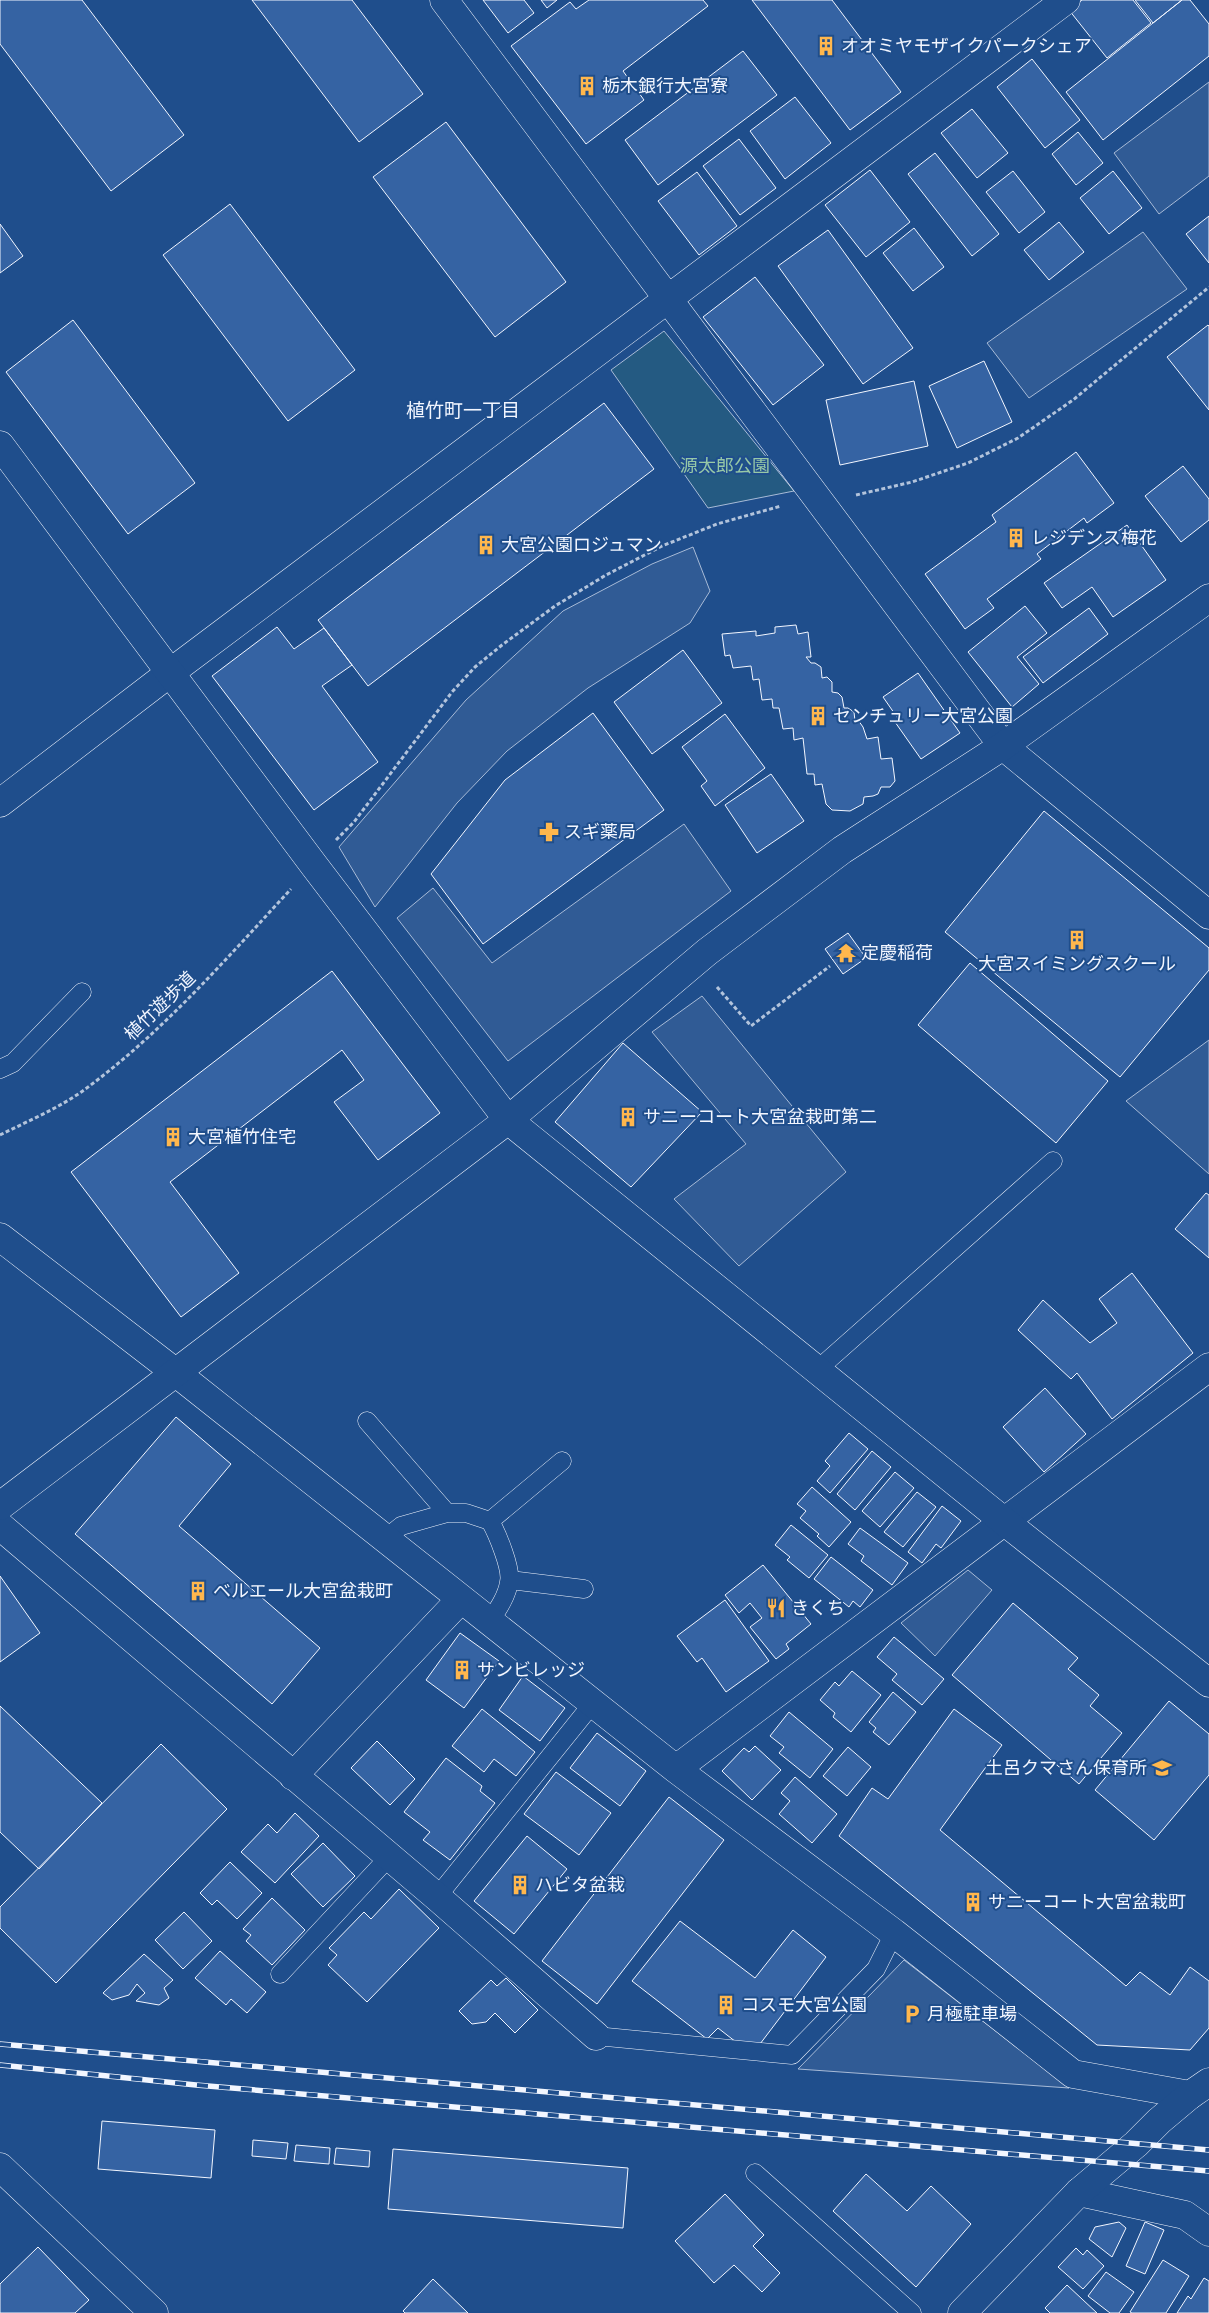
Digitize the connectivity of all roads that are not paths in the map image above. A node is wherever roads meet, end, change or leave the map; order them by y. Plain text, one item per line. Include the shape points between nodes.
1 (444, 0) edge
2 (1066, 0) edge
3 (667, 298) junction
4 (0, 445) edge
5 (1209, 598) edge
6 (171, 672) junction
7 (1003, 746) junction
8 (0, 803) edge
9 (1209, 915) edge
10 (82, 992) dead end
11 (0, 1069) edge
12 (508, 1120) junction
13 (1053, 1161) dead end
14 (0, 1237) edge
15 (1209, 1367) edge
16 (817, 1370) junction
17 (175, 1372) junction
18 (367, 1421) dead end
19 (562, 1461) dead end
20 (0, 1506) edge
21 (446, 1513) junction
22 (490, 1522) junction
23 (1005, 1522) junction
24 (0, 1526) edge
25 (385, 1538) junction
26 (510, 1580) junction
27 (584, 1589) dead end
28 (461, 1598) junction
29 (490, 1621) junction
30 (1209, 1683) edge
31 (593, 1703) junction
32 (676, 1769) junction
33 (292, 1776) junction
34 (389, 1857) junction
35 (437, 1897) junction
36 (894, 1933) junction
37 (280, 1974) dead end
38 (596, 2036) joint
39 (1200, 2088) edge
40 (0, 2167) edge
41 (755, 2173) dead end
42 (1079, 2192) junction
43 (1209, 2232) edge
44 (154, 2313) edge
45 (912, 2313) edge
46 (962, 2313) edge

1 - 3 street
2 - 3 street
3 - 6 street
3 - 7 street
4 - 6 street
5 - 7 street
6 - 8 street
6 - 12 street
7 - 9 street
7 - 12 street via 818,868 707,952
10 - 11 lane via 13,1063
12 - 16 street
12 - 17 street
13 - 16 lane
14 - 17 street
15 - 23 street
16 - 23 street
17 - 20 street
17 - 25 street
18 - 21 lane
19 - 22 lane
21 - 22 lane via 466,1513
21 - 25 lane via 401,1526
22 - 26 lane via 500,1538
23 - 30 street
23 - 32 street
24 - 33 street
25 - 28 street
26 - 27 lane
26 - 29 lane
28 - 29 street
28 - 33 street
29 - 31 street
31 - 32 street
31 - 35 lane
32 - 36 street
33 - 34 street
34 - 35 street
34 - 37 lane
35 - 38 street
36 - 38 lane via 876,1969 792,2055
36 - 39 street via 1073,2074
39 - 42 street
40 - 44 street
41 - 45 lane
42 - 43 street via 1184,2215
42 - 46 street

